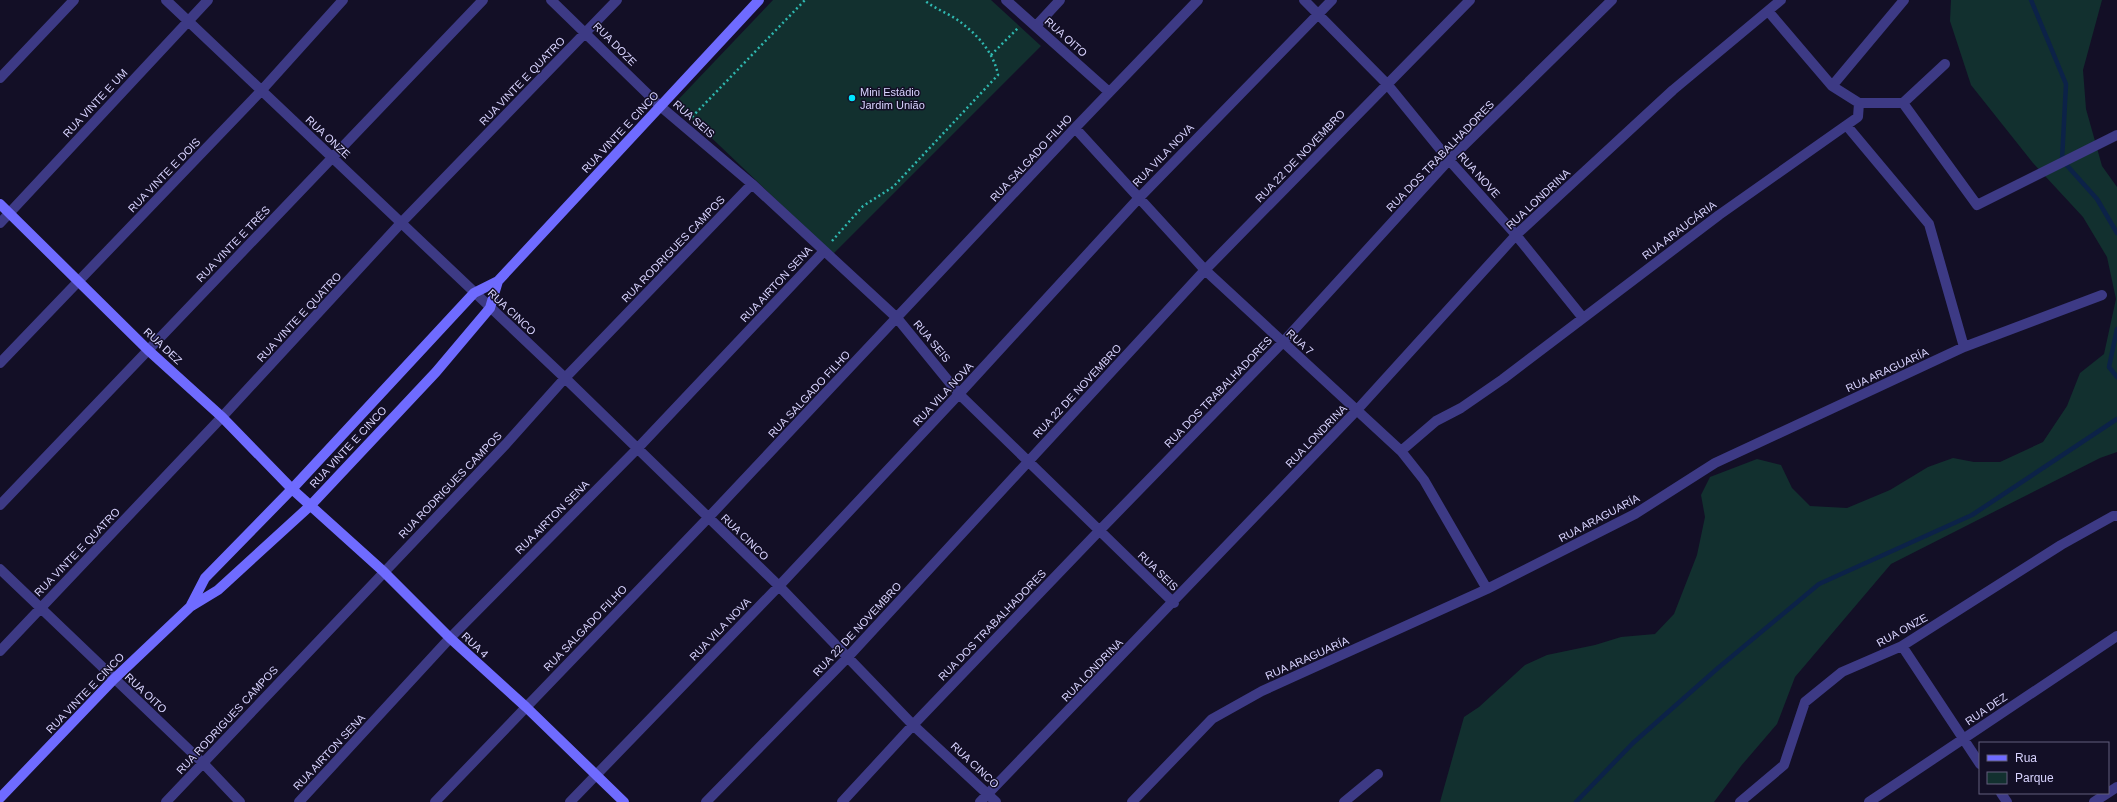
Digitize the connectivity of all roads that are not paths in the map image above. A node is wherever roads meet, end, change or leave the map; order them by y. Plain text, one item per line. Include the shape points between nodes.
1 (74, 0) edge
2 (166, 0) edge
3 (208, 0) edge
4 (343, 0) edge
5 (483, 0) edge
6 (551, 0) edge
7 (617, 0) edge
8 (759, 0) edge
9 (1006, 0) edge
10 (1060, 0) edge
11 (1198, 0) edge
12 (1304, 0) edge
13 (1332, 0) edge
14 (1470, 0) edge
15 (1612, 0) edge
16 (1781, 0) edge
17 (1904, 0) edge
18 (1768, 11) junction
19 (1318, 14) junction
20 (188, 21) junction
21 (1036, 26) junction
22 (586, 32) junction
23 (1945, 64) dead end
24 (0, 78) edge
25 (1387, 84) junction
26 (1832, 86) junction
27 (261, 90) junction
28 (1109, 92) junction
29 (1903, 102) junction
30 (1859, 103) junction
31 (660, 106) junction
32 (1847, 126) junction
33 (1075, 128) junction
34 (2117, 135) edge
35 (332, 158) junction
36 (1449, 160) junction
37 (752, 184) junction
38 (1138, 199) junction
39 (0, 204) edge
40 (9, 213) junction
41 (0, 222) edge
42 (401, 223) junction
43 (1516, 235) junction
44 (824, 251) junction
45 (1205, 270) junction
46 (80, 281) junction
47 (498, 281) junction
48 (474, 292) junction
49 (2102, 295) dead end
50 (490, 308) junction
51 (897, 318) junction
52 (1583, 318) junction
53 (1283, 342) junction
54 (1964, 347) junction
55 (148, 350) junction
56 (0, 363) edge
57 (565, 378) junction
58 (959, 394) junction
59 (1357, 410) junction
60 (222, 417) junction
61 (636, 450) junction
62 (1401, 451) junction
63 (1029, 460) junction
64 (292, 488) junction
65 (0, 505) edge
66 (311, 505) junction
67 (2117, 516) edge
68 (708, 518) junction
69 (1099, 531) junction
70 (0, 570) edge
71 (383, 571) junction
72 (779, 586) junction
73 (1488, 589) junction
74 (1174, 603) junction
75 (190, 607) junction
76 (40, 608) junction
77 (2117, 636) edge
78 (450, 638) junction
79 (1902, 646) junction
80 (0, 652) edge
81 (847, 658) junction
82 (114, 679) junction
83 (526, 707) junction
84 (913, 725) junction
85 (1962, 739) junction
86 (1979, 763) edge
87 (204, 764) junction
88 (1378, 774) dead end
89 (596, 775) junction
90 (988, 794) junction
91 (2001, 794) edge
92 (2107, 794) edge
93 (0, 798) edge
94 (166, 802) edge
95 (240, 802) edge
96 (299, 802) edge
97 (435, 802) edge
98 (570, 802) edge
99 (624, 802) edge
100 (706, 802) edge
101 (842, 802) edge
102 (980, 802) edge
103 (996, 802) edge
104 (1132, 802) edge
105 (1344, 802) edge
106 (1740, 802) edge
107 (1869, 802) edge
108 (2007, 802) edge
109 (2094, 802) edge

1 - 24 street
2 - 20 street, RUA ONZE
3 - 20 street, RUA VINTE E UM
4 - 27 street, RUA VINTE E DOIS
5 - 35 street, RUA VINTE E TRÊS
6 - 22 street, RUA DOZE
7 - 22 street, RUA VINTE E QUATRO
8 - 31 street, RUA VINTE E CINCO
9 - 21 street, RUA OITO
10 - 21 street
11 - 28 street, RUA SALGADO FILHO
12 - 19 street, RUA NOVE
13 - 19 street, RUA VILA NOVA
14 - 25 street, RUA 22 DE NOVEMBRO
15 - 36 street, RUA DOS TRABALHADORES
16 - 18 street, RUA LONDRINA
17 - 26 street
18 - 26 street
18 - 43 street, RUA LONDRINA via 1673,90
19 - 25 street, RUA NOVE
19 - 38 street, RUA VILA NOVA
20 - 27 street, RUA ONZE
20 - 40 street, RUA VINTE E UM
21 - 28 street, RUA OITO
22 - 31 street, RUA DOZE
22 - 42 street, RUA VINTE E QUATRO
23 - 29 street
25 - 36 street, RUA NOVE
25 - 45 street, RUA 22 DE NOVEMBRO
26 - 30 street
27 - 35 street, RUA ONZE
27 - 46 street, RUA VINTE E DOIS
28 - 33 street, RUA SALGADO FILHO
29 - 30 street
29 - 34 street via 1977,205
30 - 32 street, RUA ARAUCÁRIA via 1858,118
31 - 37 street, RUA SEIS
31 - 47 street, RUA VINTE E CINCO
32 - 52 street, RUA ARAUCÁRIA via 1719,215
32 - 54 street via 1929,224
33 - 38 street, RUA 7
33 - 51 street, RUA SALGADO FILHO
35 - 42 street, RUA ONZE
35 - 55 street, RUA VINTE E TRÊS
36 - 43 street, RUA NOVE
36 - 53 street, RUA DOS TRABALHADORES
37 - 44 street, RUA SEIS
37 - 57 street, RUA RODRIGUES CAMPOS
38 - 45 street, RUA 7
38 - 58 street, RUA VILA NOVA
39 - 40 street, RUA DEZ
40 - 41 street, RUA VINTE E UM
40 - 46 street, RUA DEZ
42 - 48 street, RUA ONZE
42 - 60 street, RUA VINTE E QUATRO
43 - 52 street, RUA NOVE
43 - 59 street, RUA LONDRINA
44 - 51 street, RUA SEIS
44 - 61 street, RUA AIRTON SENA
45 - 53 street, RUA 7
45 - 63 street, RUA 22 DE NOVEMBRO
46 - 55 street, RUA DEZ
46 - 56 street, RUA VINTE E DOIS
47 - 48 street, RUA VINTE E CINCO
47 - 50 street, RUA VINTE E CINCO
48 - 50 street, RUA CINCO
48 - 64 street, RUA VINTE E CINCO
49 - 54 street, RUA ARAGUARÍA
50 - 57 street, RUA CINCO
50 - 66 street, RUA VINTE E CINCO via 436,372
51 - 58 street, RUA SEIS
51 - 68 street, RUA SALGADO FILHO
52 - 62 street, RUA ARAUCÁRIA via 1461,408 1436,421
53 - 59 street, RUA 7
53 - 69 street, RUA DOS TRABALHADORES
54 - 73 street, RUA ARAGUARÍA via 1715,463 1635,514
55 - 60 street, RUA DEZ
55 - 65 street, RUA VINTE E TRÊS
57 - 61 street, RUA CINCO
57 - 71 street, RUA RODRIGUES CAMPOS via 506,444
58 - 63 street, RUA SEIS
58 - 72 street, RUA VILA NOVA
59 - 62 street, RUA 7
59 - 74 street, RUA LONDRINA
60 - 64 street, RUA DEZ
60 - 76 street, RUA VINTE E QUATRO
61 - 68 street, RUA CINCO
61 - 78 street, RUA AIRTON SENA
62 - 73 street, RUA 7 via 1424,480
63 - 69 street, RUA SEIS
63 - 81 street, RUA 22 DE NOVEMBRO
64 - 66 street, RUA DEZ
64 - 75 street, RUA VINTE E CINCO via 204,578
66 - 71 street, RUA 4
66 - 75 street, RUA VINTE E CINCO via 218,590
67 - 79 street, RUA ONZE via 2061,545
68 - 72 street, RUA CINCO
68 - 83 street, RUA SALGADO FILHO
69 - 74 street, RUA SEIS
69 - 84 street, RUA DOS TRABALHADORES
70 - 76 street, RUA OITO
71 - 78 street, RUA 4
71 - 87 street, RUA RODRIGUES CAMPOS
72 - 81 street, RUA CINCO
72 - 89 street, RUA VILA NOVA
73 - 104 street, RUA ARAGUARÍA via 1262,691 1212,719
74 - 90 street, RUA LONDRINA
75 - 82 street, RUA VINTE E CINCO
76 - 80 street, RUA VINTE E QUATRO
76 - 82 street, RUA OITO
77 - 85 street, RUA DEZ
78 - 83 street, RUA 4
78 - 96 street, RUA AIRTON SENA
79 - 85 street
79 - 106 street, RUA ONZE via 1842,672 1805,702 1784,765
81 - 84 street, RUA CINCO
81 - 100 street, RUA 22 DE NOVEMBRO
82 - 87 street, RUA OITO
82 - 93 street, RUA VINTE E CINCO
83 - 89 street, RUA 4
83 - 97 street, RUA SALGADO FILHO
84 - 90 street, RUA CINCO
84 - 101 street, RUA DOS TRABALHADORES
85 - 86 street
85 - 107 street, RUA DEZ
87 - 94 street, RUA RODRIGUES CAMPOS
87 - 95 street, RUA OITO
88 - 105 street
89 - 98 street, RUA VILA NOVA
89 - 99 street, RUA 4
90 - 102 street, RUA LONDRINA
90 - 103 street, RUA CINCO
91 - 108 street
92 - 109 street

